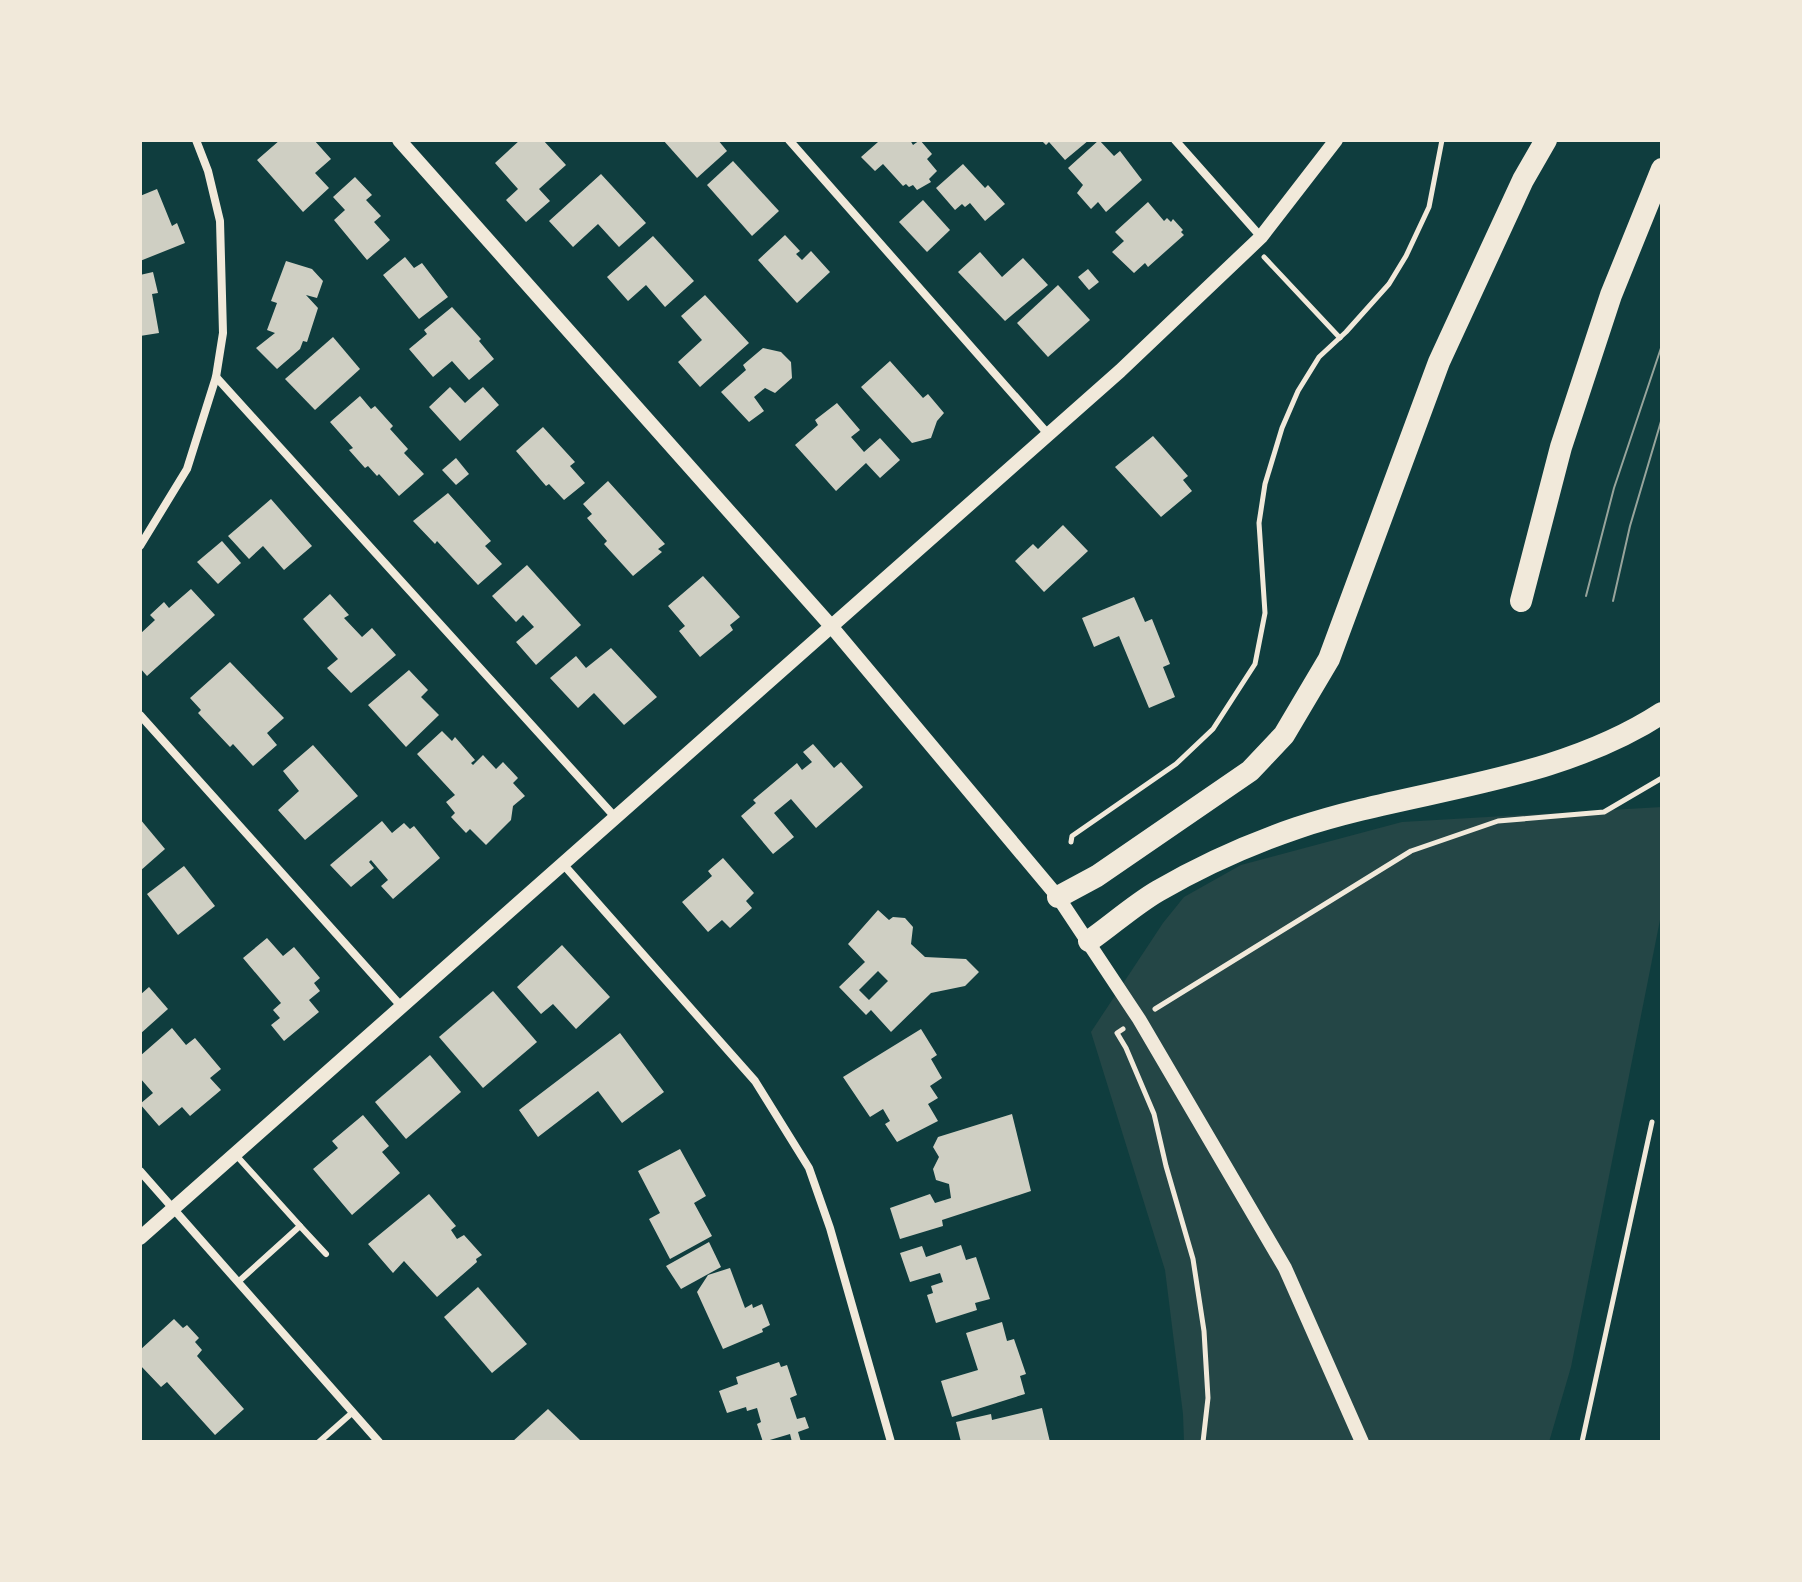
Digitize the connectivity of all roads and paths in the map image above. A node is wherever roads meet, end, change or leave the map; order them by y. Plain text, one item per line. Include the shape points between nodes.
1 (196, 140) edge
2 (399, 140) edge
3 (789, 140) edge
4 (1175, 140) edge
5 (1336, 140) edge
6 (1442, 140) edge
7 (1546, 140) edge
8 (1662, 169) edge
9 (1257, 241) junction
10 (1340, 338) junction
11 (216, 377) junction
12 (1048, 434) junction
13 (140, 546) edge
14 (1521, 601) dead end
15 (831, 626) junction
16 (1662, 713) edge
17 (140, 715) edge
18 (1662, 778) edge
19 (615, 817) junction
20 (1071, 842) dead end
21 (563, 864) junction
22 (1058, 897) junction
23 (1089, 941) junction
24 (401, 1006) junction
25 (1159, 1006) dead end
26 (1123, 1029) dead end
27 (1652, 1122) dead end
28 (235, 1154) junction
29 (140, 1171) edge
30 (173, 1209) junction
31 (300, 1226) junction
32 (140, 1238) edge
33 (326, 1254) dead end
34 (238, 1282) junction
35 (353, 1412) junction
36 (319, 1442) edge
37 (379, 1442) edge
38 (891, 1442) edge
39 (1203, 1442) edge
40 (1362, 1442) edge
41 (1582, 1442) edge

1 - 11 street via 220,221 223,333
2 - 15 street
3 - 12 street
4 - 9 street
5 - 9 street
6 - 10 path via 1429,207 1406,256 1389,284
7 - 22 highway via 1439,362 1329,659 1284,735 1250,771 1107,870
8 - 14 highway via 1611,295 1571,416
9 - 10 path
9 - 12 street
10 - 20 path via 1319,357 1298,391 1265,484 1259,523 1265,613 1255,664 1213,729 1176,764 1072,836
11 - 13 street via 187,469
11 - 19 street
12 - 15 street
15 - 19 street
15 - 22 street
16 - 23 highway via 1643,726 1534,770 1297,828 1157,892
17 - 24 street
18 - 25 path via 1604,812 1498,821 1411,851
19 - 21 street
21 - 24 street
21 - 38 street via 755,1081 809,1168
22 - 23 street
23 - 40 street via 1285,1268
24 - 28 street
26 - 39 path via 1117,1033 1154,1114 1193,1259 1208,1398
27 - 41 path
28 - 30 street
28 - 31 lane
29 - 30 street
30 - 32 street
30 - 34 street
31 - 33 lane
31 - 34 lane
34 - 35 street
35 - 36 lane
35 - 37 street

